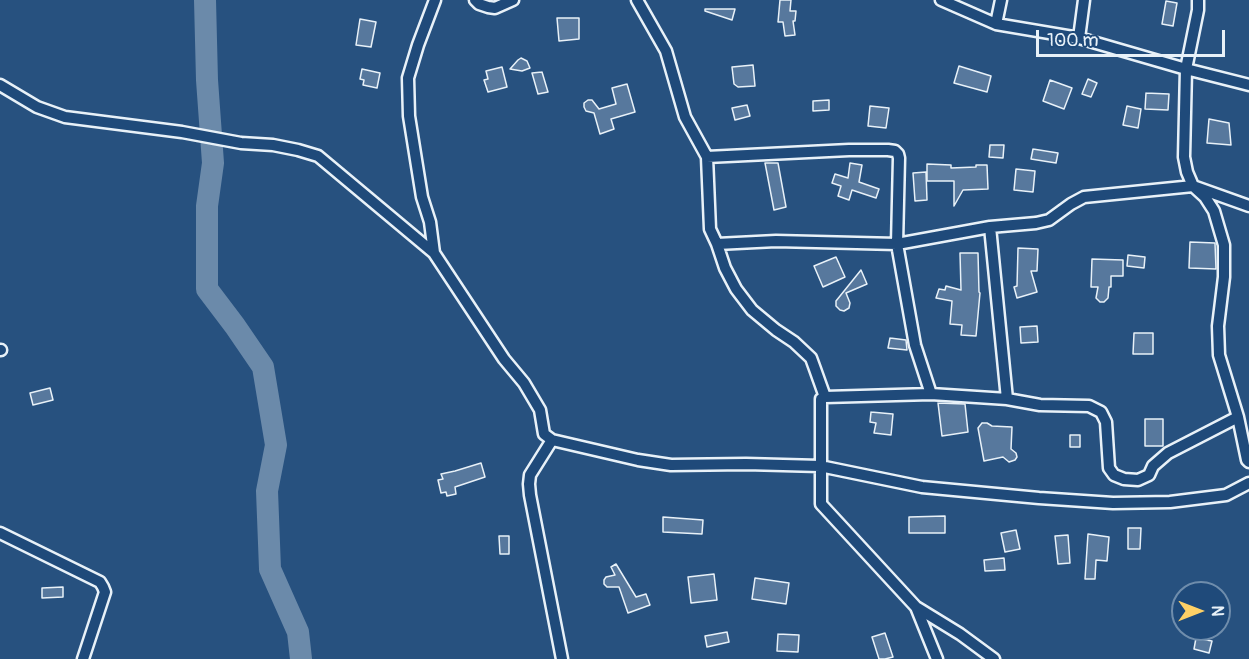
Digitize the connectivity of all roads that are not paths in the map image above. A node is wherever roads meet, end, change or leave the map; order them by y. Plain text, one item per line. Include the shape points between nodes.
1 (435, 0) edge
2 (475, 0) edge
3 (513, 0) edge
4 (637, 0) edge
5 (941, 0) edge
6 (1001, 0) edge
7 (1084, 0) edge
8 (1198, 0) edge
9 (996, 24) junction
10 (1079, 38) junction
11 (1186, 69) junction
12 (0, 85) edge
13 (1249, 85) edge
14 (707, 157) junction
15 (1193, 186) junction
16 (1249, 206) edge
17 (990, 227) junction
18 (717, 244) junction
19 (897, 244) junction
20 (434, 253) junction
21 (932, 394) junction
22 (825, 397) junction
23 (1007, 399) junction
24 (1238, 417) junction
25 (552, 440) junction
26 (1248, 460) edge
27 (820, 466) junction
28 (1249, 483) edge
29 (0, 533) edge
30 (916, 607) junction
31 (83, 659) edge
32 (561, 659) edge
33 (938, 659) edge
34 (994, 659) edge

1 - 20 street via 408,78 410,125
2 - 3 street via 495,8
4 - 14 street via 666,51 685,117
5 - 9 street
6 - 9 street
7 - 10 street
8 - 11 street
9 - 10 street
10 - 11 street
11 - 13 street
11 - 15 street via 1184,157
12 - 20 street via 37,107 65,117 273,145 318,156
14 - 18 street via 710,229
14 - 19 street via 895,151 899,158
15 - 16 street
15 - 17 street via 1084,197 1049,220
15 - 24 street via 1214,211 1224,245 1218,340
17 - 19 street
17 - 23 street
18 - 19 street
18 - 22 street via 724,268 752,310 811,358
19 - 21 street via 915,345
20 - 25 street via 529,392 540,410 544,434
21 - 22 street
21 - 23 street
22 - 27 street via 820,399
23 - 24 street via 1040,405 1089,406 1101,412 1106,422 1109,468 1124,479 1138,480 1149,475 1168,453
24 - 26 street
25 - 27 street via 671,465
25 - 32 street via 530,475 529,484
27 - 28 street via 922,487 1113,503 1170,502 1226,495
27 - 30 street via 821,504
29 - 31 street via 100,582 105,592
30 - 33 street
30 - 34 street

